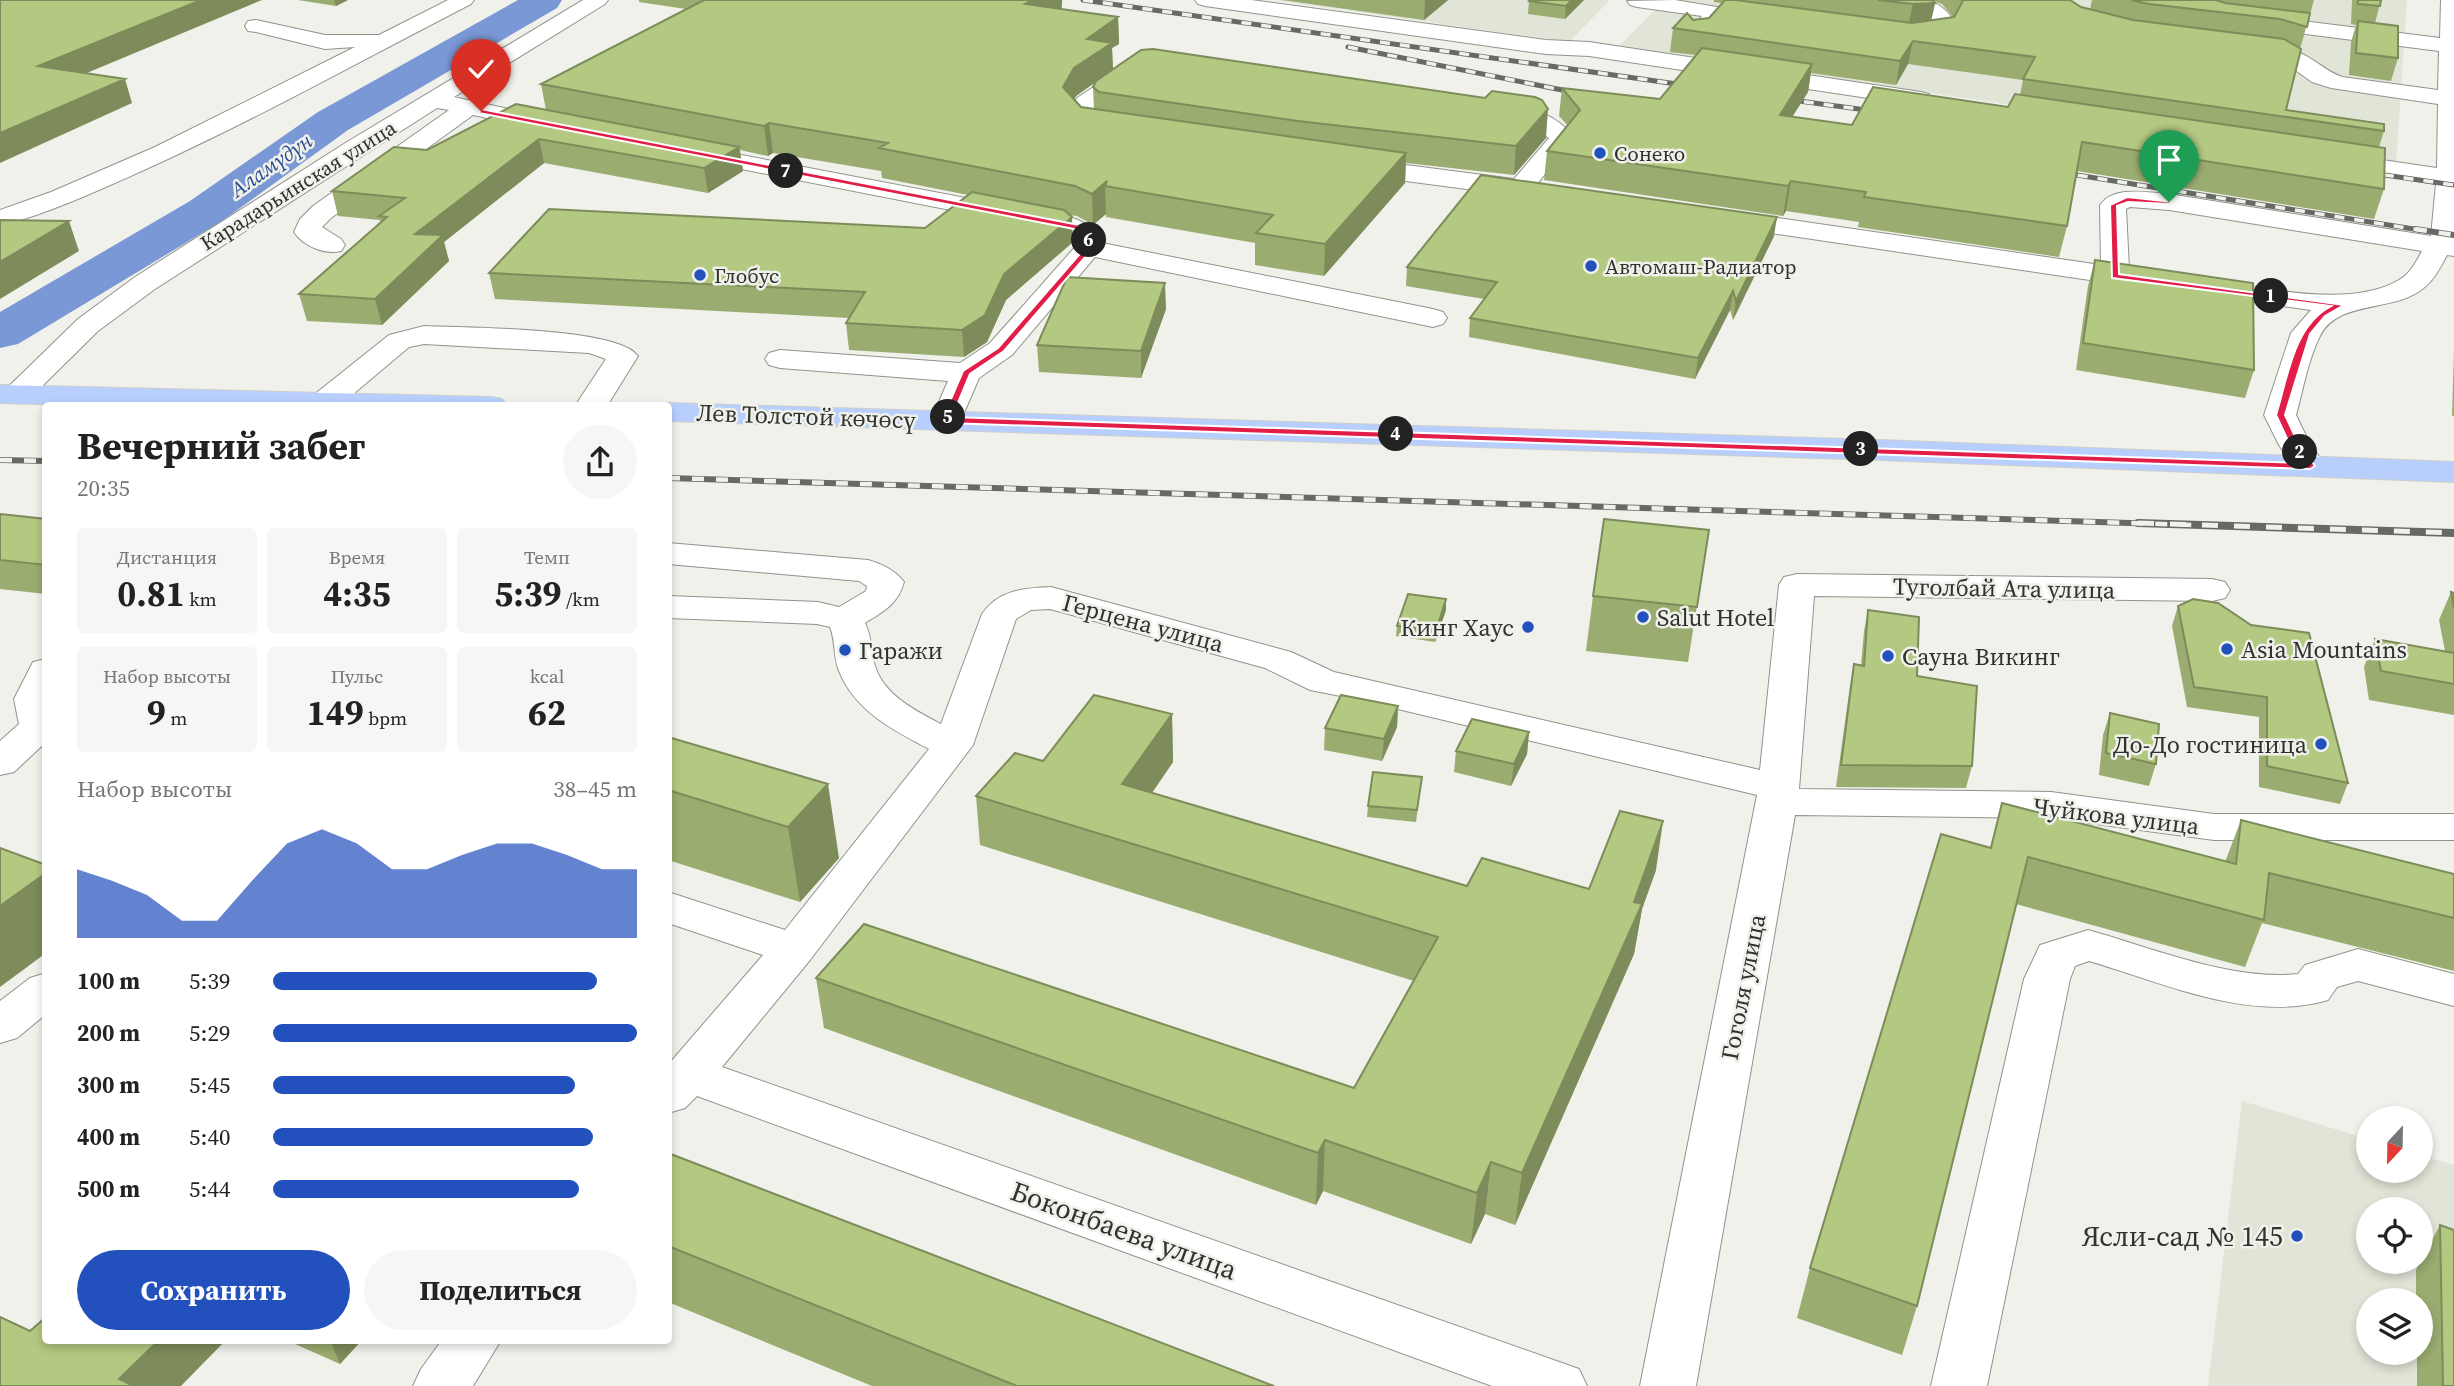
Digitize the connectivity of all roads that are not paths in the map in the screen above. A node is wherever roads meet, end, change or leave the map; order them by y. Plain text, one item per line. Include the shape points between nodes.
1 (464, 0) edge
2 (598, 0) edge
3 (1205, 0) edge
4 (1917, 0) edge
5 (2189, 0) edge
6 (2451, 0) edge
7 (1638, 1) edge
8 (1289, 5) edge
9 (1716, 12) junction
10 (1743, 16) edge
11 (256, 26) dead end
12 (1880, 34) edge
13 (1698, 36) edge
14 (381, 40) junction
15 (2226, 45) edge
16 (2452, 46) edge
17 (1590, 49) junction
18 (1162, 66) edge
19 (2450, 99) junction
20 (433, 100) junction
21 (1944, 102) edge
22 (1470, 107) edge
23 (468, 108) junction
24 (576, 130) edge
25 (1133, 135) edge
26 (671, 148) edge
27 (2313, 157) edge
28 (1324, 163) edge
29 (2451, 184) edge
30 (1521, 187) junction
31 (1548, 192) edge
32 (1700, 214) edge
33 (0, 218) edge
34 (331, 245) dead end
35 (2448, 247) edge
36 (1089, 248) junction
37 (2115, 276) junction
38 (2340, 305) junction
39 (1433, 318) dead end
40 (780, 359) dead end
41 (966, 373) junction
42 (8, 394) edge
43 (326, 401) junction
44 (359, 402) edge
45 (594, 402) edge
46 (672, 412) edge
47 (947, 420) junction
48 (2310, 466) junction
49 (2454, 472) edge
50 (672, 554) edge
51 (1797, 584) joint
52 (2212, 590) dead end
53 (672, 607) edge
54 (845, 620) junction
55 (42, 679) edge
56 (42, 722) edge
57 (953, 745) junction
58 (0, 763) edge
59 (1778, 795) junction
60 (2454, 827) edge
61 (672, 908) edge
62 (794, 949) junction
63 (2454, 990) edge
64 (42, 992) edge
65 (0, 1026) edge
66 (679, 1084) edge
67 (471, 1344) edge
68 (441, 1386) edge
69 (1559, 1386) edge
70 (1668, 1386) edge
71 (1959, 1386) edge

1 - 14 street
2 - 20 street, Карадарьинская улица
3 - 8 street
4 - 12 street via 1945,23 1941,33
5 - 16 street via 2195,10 2219,17
6 - 16 street
7 - 9 street
7 - 17 street
8 - 17 street via 1546,47
9 - 10 street
9 - 13 street
11 - 14 street via 325,42
14 - 33 street via 189,142
15 - 19 street via 2287,55 2320,77 2339,83
16 - 19 street
17 - 21 street
18 - 25 street via 1135,69 1085,103 1079,117 1092,129
19 - 29 street
20 - 23 street
20 - 42 street, Карадарьинская улица via 145,283
22 - 30 street via 1539,117 1562,138
23 - 24 street
23 - 34 street via 309,225 306,232
26 - 36 street via 1076,227 1090,240
27 - 29 street
28 - 30 street
29 - 35 street
30 - 31 street
32 - 37 street
35 - 37 street via 2127,199 2113,205
35 - 38 street via 2409,286
36 - 39 street
36 - 41 street via 1001,349
37 - 38 street
38 - 48 street via 2322,315 2306,333 2280,415
40 - 41 street
41 - 47 street
42 - 43 main road
43 - 44 main road
43 - 45 street via 399,341 424,335 610,349 623,356
46 - 47 main road, Лев Толстой көчөсү
47 - 48 main road, Лев Толстой көчөсү
48 - 49 main road, Лев Толстой көчөсү
50 - 54 street via 868,571 886,582 882,596
51 - 52 street, Туголбай Ата улица
51 - 59 street, Гоголя улица
53 - 54 street via 818,613
54 - 57 street via 854,636 858,672 881,706
55 - 56 street via 33,699
56 - 58 street
57 - 59 street, Герцена улица via 1000,614 1023,599 1051,598 1278,660 1324,682
57 - 62 street, Герцена улица
59 - 60 street, Чуйкова улица via 2051,805 2214,827
59 - 70 street, Гоголя улица
61 - 62 street
62 - 66 street, Герцена улица
63 - 71 street via 2358,965 2321,976 2312,989 2274,993 2221,984 2088,945 2056,956 2047,979
64 - 65 street
66 - 69 street, Боконбаева улица
67 - 68 street

